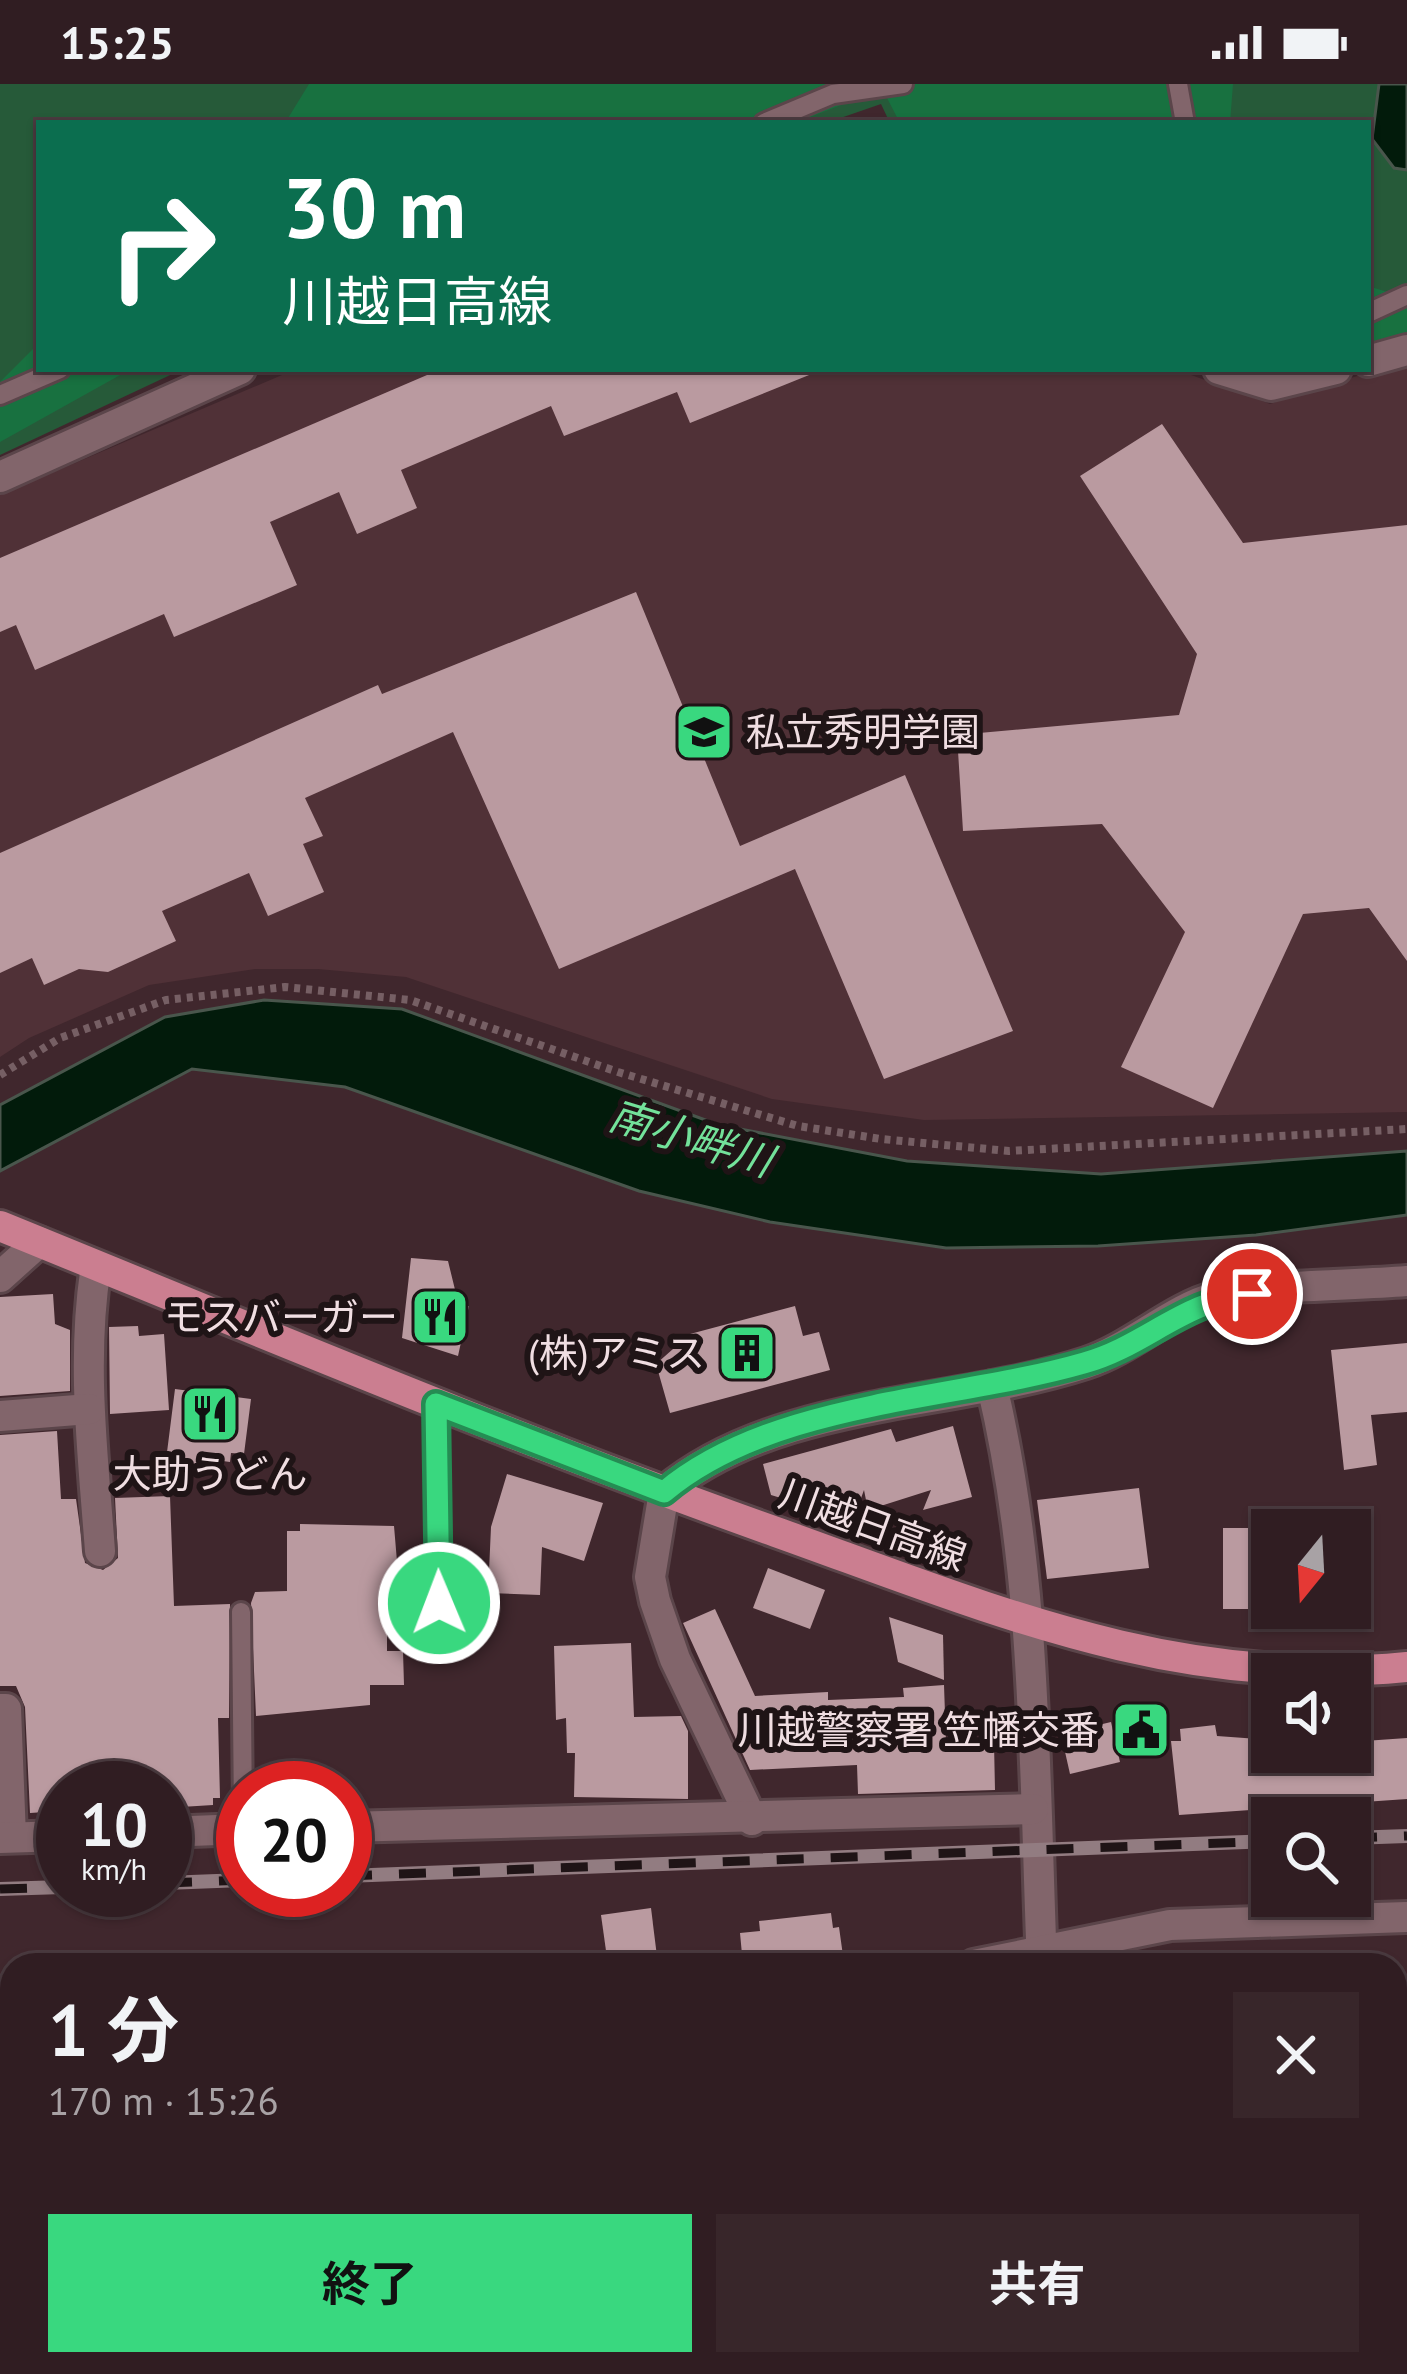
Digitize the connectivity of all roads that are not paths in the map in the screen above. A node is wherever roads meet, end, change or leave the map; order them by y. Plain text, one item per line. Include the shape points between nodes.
1 (903, 84) edge
2 (1178, 84) edge
3 (771, 120) edge
4 (1184, 120) edge
5 (1407, 295) edge
6 (1371, 312) edge
7 (1407, 350) edge
8 (1371, 360) edge
9 (53, 372) edge
10 (233, 372) edge
11 (1228, 372) edge
12 (1325, 372) edge
13 (0, 395) edge
14 (0, 477) edge
15 (0, 1226) edge
16 (39, 1242) junction
17 (96, 1266) junction
18 (0, 1277) edge
19 (1407, 1281) edge
20 (992, 1386) junction
21 (436, 1404) junction
22 (89, 1409) junction
23 (0, 1416) edge
24 (664, 1492) junction
25 (100, 1551) dead end
26 (241, 1612) dead end
27 (1029, 1622) junction
28 (440, 1646) dead end
29 (1407, 1667) edge
30 (0, 1709) edge
31 (242, 1761) edge
32 (1033, 1809) junction
33 (752, 1820) junction
34 (372, 1827) edge
35 (36, 1836) edge
36 (5, 1838) edge
37 (1407, 1918) edge
38 (1041, 1953) edge
39 (1064, 1953) edge

1 - 3 lane via 833,94
2 - 4 lane
5 - 6 lane
7 - 8 street
9 - 13 lane
10 - 14 street
11 - 12 street via 1271,386
15 - 16 main road, 川越日高線
16 - 17 main road, 川越日高線
16 - 18 street
17 - 21 main road, 川越日高線
17 - 22 street
19 - 20 street via 1215,1297 1090,1362
20 - 24 street via 858,1410 723,1453
20 - 27 street via 1016,1484
21 - 24 main road, 川越日高線
21 - 28 lane
22 - 23 street
22 - 25 street
24 - 27 main road, 川越日高線
24 - 33 street via 650,1577 655,1601
26 - 31 lane
27 - 29 main road, 川越日高線 via 1244,1671
27 - 32 street
30 - 36 street
32 - 33 street
32 - 38 street
33 - 34 street
35 - 36 street
37 - 39 street via 1170,1925

